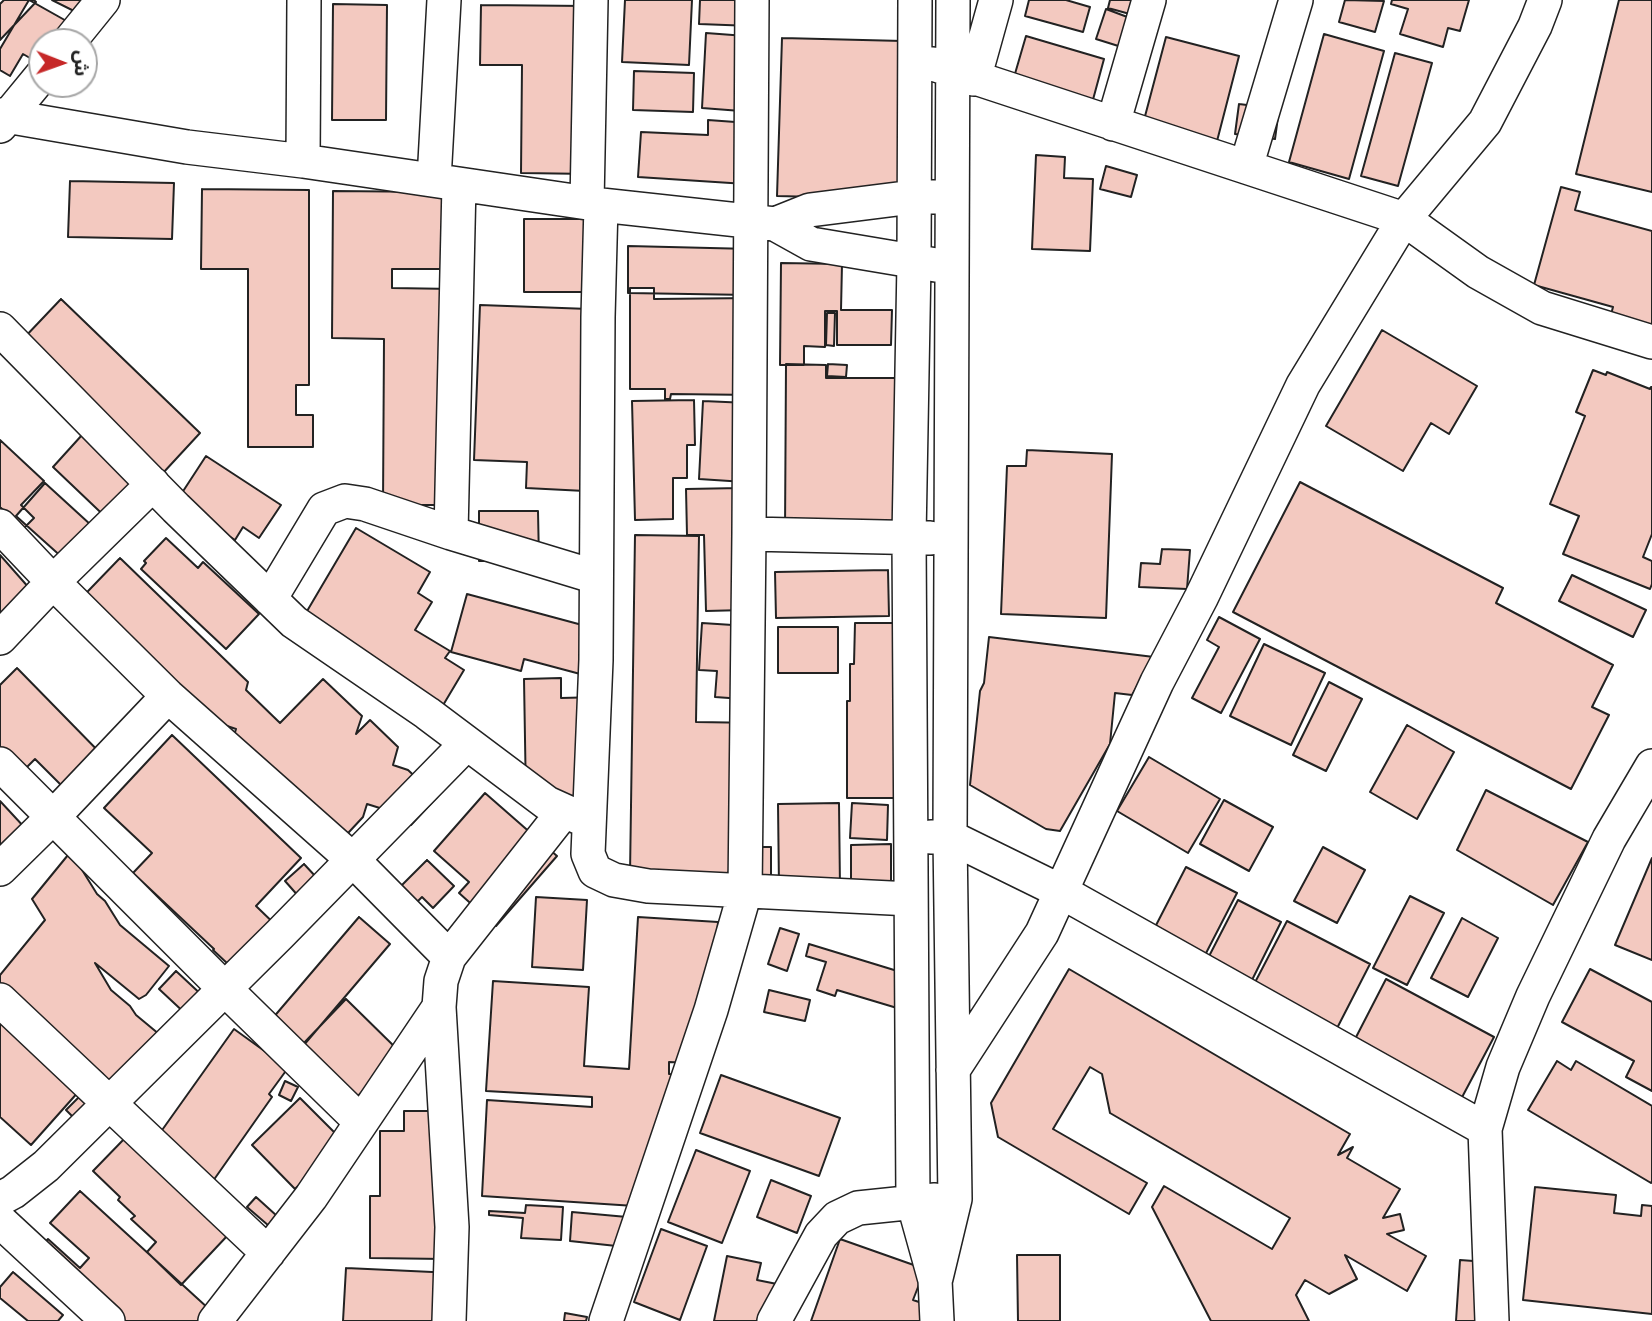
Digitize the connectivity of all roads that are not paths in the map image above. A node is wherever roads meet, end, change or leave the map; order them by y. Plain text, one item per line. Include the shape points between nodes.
1 (103, 0) edge
2 (304, 0) edge
3 (444, 0) edge
4 (591, 0) edge
5 (752, 0) edge
6 (915, 0) edge
7 (953, 0) edge
8 (996, 0) edge
9 (1149, 0) edge
10 (1296, 0) edge
11 (1545, 0) edge
12 (80, 28) edge
13 (915, 57) junction
14 (963, 75) junction
15 (28, 91) edge
16 (3, 119) edge
17 (1113, 124) junction
18 (303, 161) junction
19 (1246, 167) junction
20 (447, 182) junction
21 (913, 197) junction
22 (952, 197) junction
23 (594, 204) junction
24 (1404, 219) junction
25 (763, 223) junction
26 (914, 262) junction
27 (951, 267) junction
28 (0, 329) edge
29 (1652, 342) edge
30 (153, 484) junction
31 (0, 526) edge
32 (451, 533) junction
33 (749, 534) junction
34 (909, 537) junction
35 (950, 538) junction
36 (596, 578) junction
37 (53, 582) junction
38 (270, 598) junction
39 (0, 638) edge
40 (168, 696) junction
41 (467, 743) junction
42 (0, 764) edge
43 (1652, 766) edge
44 (577, 816) junction
45 (53, 817) junction
46 (910, 836) junction
47 (950, 837) junction
48 (353, 860) junction
49 (0, 869) edge
50 (1060, 891) junction
51 (745, 892) junction
52 (911, 899) junction
53 (449, 957) junction
54 (225, 989) junction
55 (0, 1000) edge
56 (439, 1007) junction
57 (953, 1070) junction
58 (110, 1103) junction
59 (361, 1122) junction
60 (1485, 1129) junction
61 (0, 1199) edge
62 (955, 1199) junction
63 (914, 1201) junction
64 (0, 1221) edge
65 (268, 1253) junction
66 (935, 1280) junction
67 (108, 1321) edge
68 (215, 1321) edge
69 (449, 1321) edge
70 (606, 1321) edge
71 (774, 1321) edge
72 (937, 1321) edge
73 (1492, 1321) edge

1 - 12 street
2 - 18 street
3 - 20 street
4 - 23 street
5 - 25 street
6 - 13 street
7 - 14 street
8 - 14 street
9 - 17 street
10 - 19 street
11 - 24 street via 1485,122
13 - 14 street
13 - 21 street
14 - 17 street
14 - 22 street
15 - 16 street
16 - 18 street
17 - 19 street
18 - 20 street
19 - 24 street
20 - 23 street
20 - 32 street
21 - 22 street
21 - 25 street via 810,210
21 - 26 street
22 - 27 street
23 - 25 street
23 - 36 street
24 - 29 street via 1478,272 1542,307
24 - 50 street via 1303,385
25 - 26 street via 811,244
25 - 33 street
26 - 27 street
26 - 34 street
27 - 35 street
28 - 30 street
30 - 37 street
30 - 38 street
31 - 37 street
32 - 36 street
32 - 38 street via 345,501 324,509
33 - 34 street
33 - 51 street
34 - 35 street
34 - 46 street
35 - 47 street
36 - 44 street via 596,660
37 - 39 street
37 - 40 street
38 - 41 street via 294,622
40 - 45 street
40 - 48 street
41 - 44 street via 547,803
41 - 48 street
42 - 45 street
43 - 60 street via 1609,839 1533,996 1503,1067
44 - 51 street via 595,871 614,880
44 - 53 street
45 - 49 street
45 - 54 street
46 - 47 street
46 - 52 street
47 - 50 street
47 - 57 street
48 - 53 street
48 - 54 street
50 - 57 street via 1042,933
50 - 60 street
51 - 52 street
51 - 70 street
52 - 63 street
53 - 56 street
54 - 58 street
54 - 59 street
55 - 58 street
56 - 59 street
56 - 69 street via 452,1227
57 - 62 street
58 - 61 street via 46,1166
58 - 65 street
59 - 65 street
60 - 73 street
62 - 63 street
62 - 66 street
63 - 66 street
63 - 71 street via 858,1208 837,1218 821,1235
64 - 67 street
65 - 68 street
66 - 72 street

